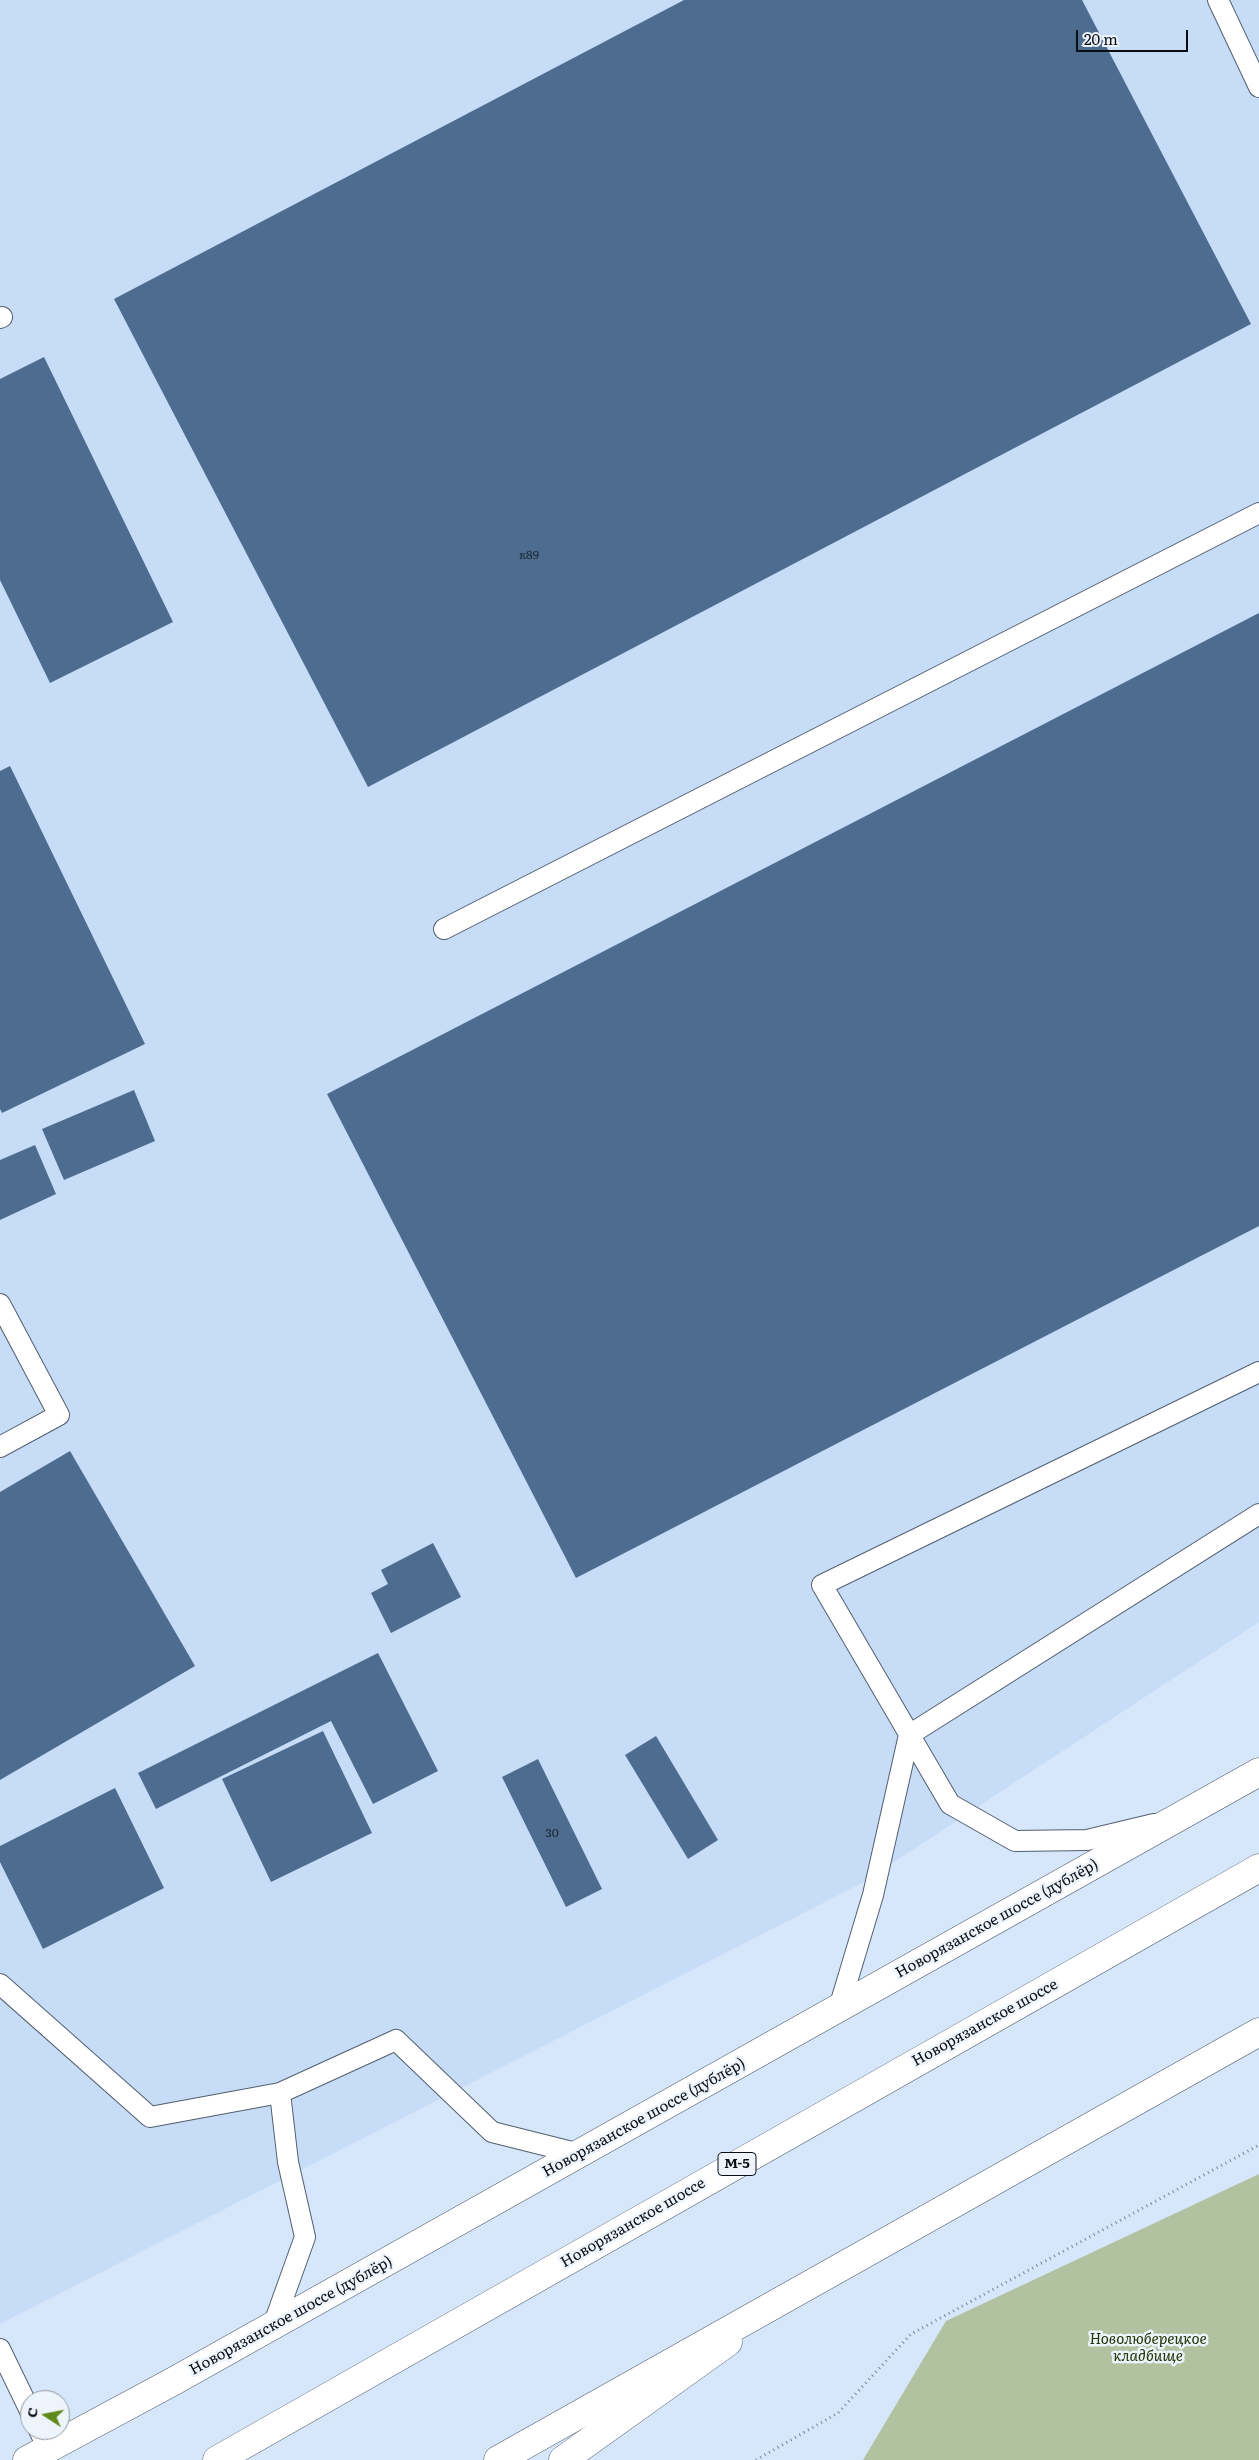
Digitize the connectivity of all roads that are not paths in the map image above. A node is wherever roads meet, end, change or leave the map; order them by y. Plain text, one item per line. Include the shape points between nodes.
1 (1218, 0) edge
2 (1259, 87) edge
3 (1259, 513) edge
4 (444, 929) dead end
5 (0, 1304) edge
6 (1259, 1372) edge
7 (0, 1447) edge
8 (1259, 1514) edge
9 (909, 1735) junction
10 (1259, 1772) edge
11 (1175, 1818) junction
12 (1259, 1868) edge
13 (0, 1984) edge
14 (839, 2008) junction
15 (1259, 2032) edge
16 (280, 2093) junction
17 (580, 2154) junction
18 (807, 2286) junction
19 (272, 2326) junction
20 (0, 2349) edge
21 (20, 2390) edge
22 (38, 2446) edge
23 (217, 2460) edge
24 (498, 2460) edge
25 (563, 2460) edge

1 - 2 lane
3 - 4 lane
5 - 7 lane via 59,1415
6 - 9 lane via 822,1585
8 - 9 lane
9 - 11 lane via 950,1804 1015,1841 1086,1840
9 - 14 lane via 872,1895
10 - 11 main road, Новорязанское шоссе (дублёр)
11 - 14 main road, Новорязанское шоссе (дублёр)
12 - 23 main road, Новорязанское шоссе / М-5
13 - 16 lane via 150,2117
14 - 17 main road, Новорязанское шоссе (дублёр)
15 - 18 main road
16 - 17 lane via 396,2040 492,2132
16 - 19 lane via 288,2162 304,2237
17 - 19 main road, Новорязанское шоссе (дублёр)
18 - 24 main road
18 - 25 main road
19 - 22 main road, Новорязанское шоссе (дублёр)
20 - 21 lane

